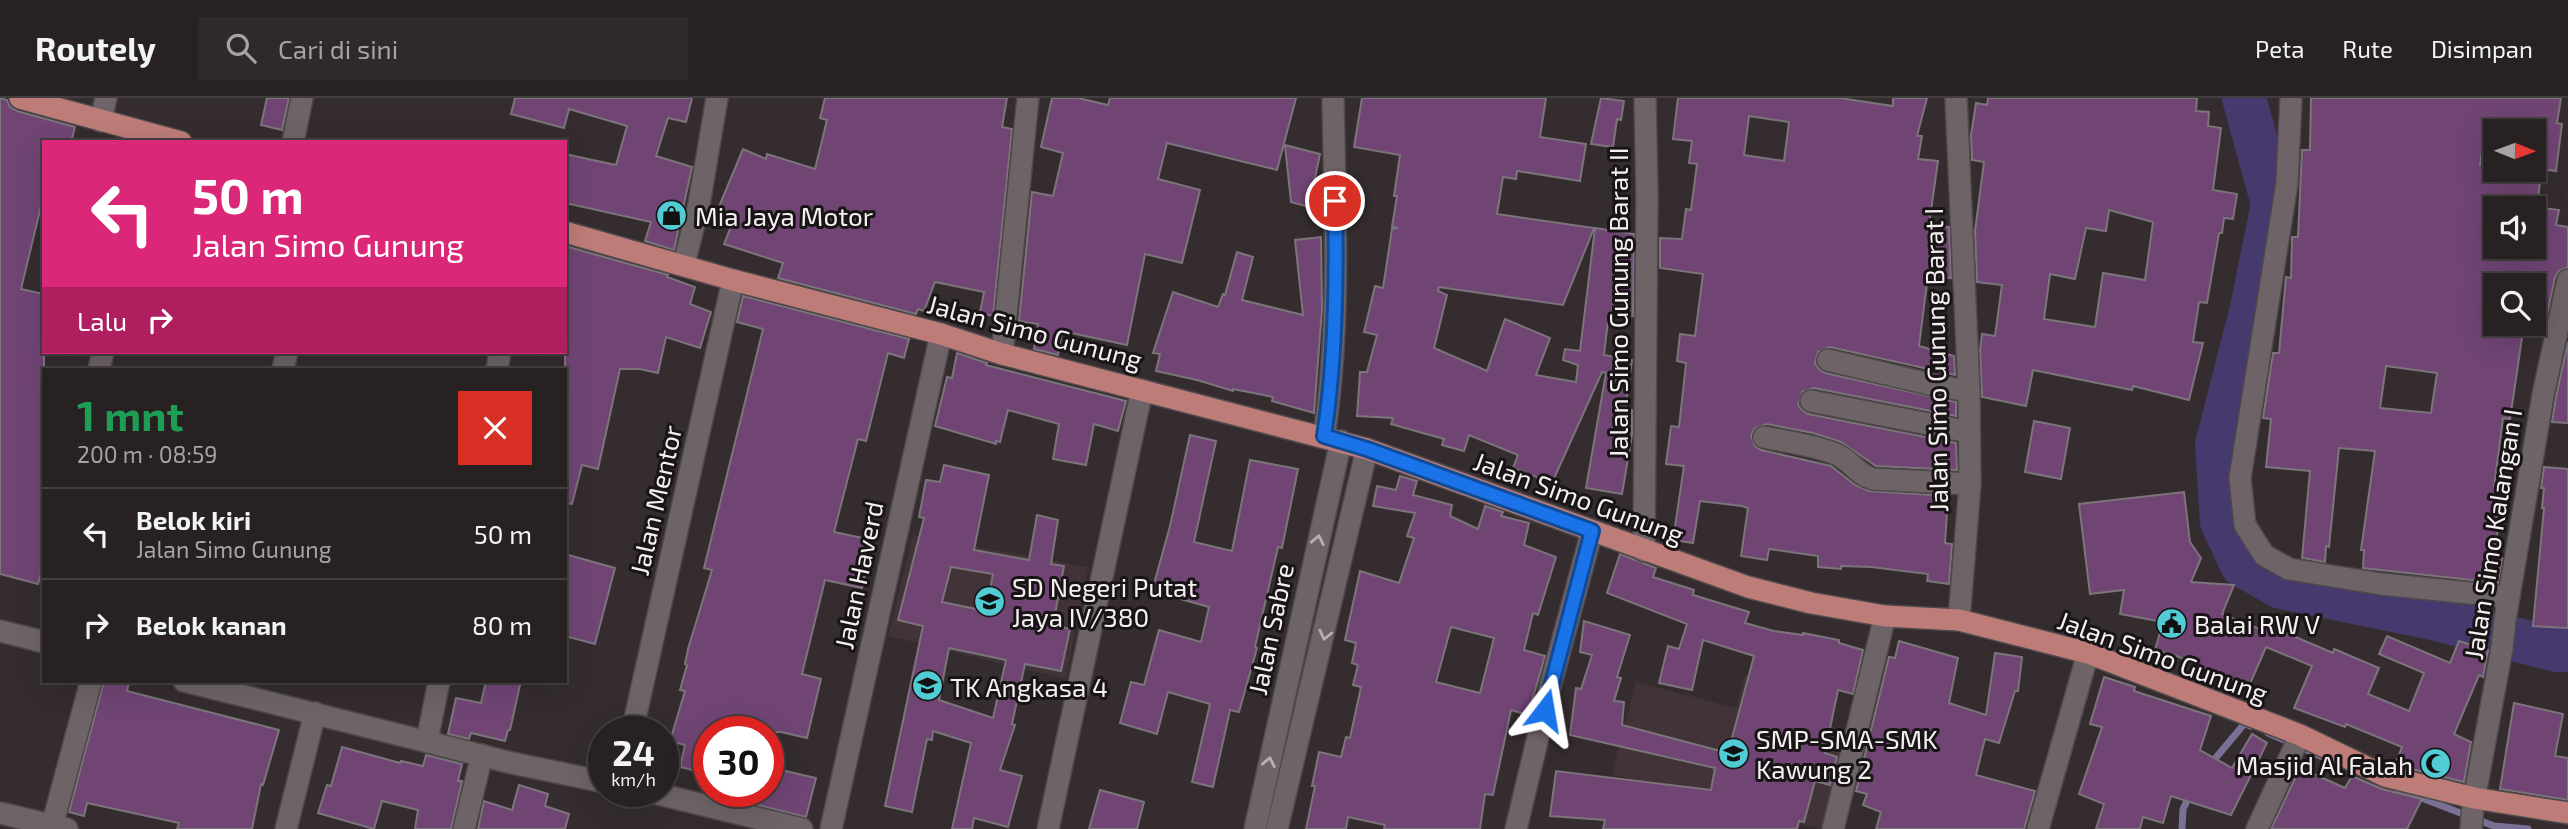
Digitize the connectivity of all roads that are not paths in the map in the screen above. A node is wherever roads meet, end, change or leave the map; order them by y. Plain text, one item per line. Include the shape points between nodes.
1 (20, 98) edge
2 (106, 98) edge
3 (302, 98) edge
4 (716, 98) edge
5 (1028, 98) edge
6 (1333, 98) edge
7 (1645, 98) edge
8 (1955, 98) edge
9 (2291, 98) edge
10 (101, 121) junction
11 (150, 138) edge
12 (293, 140) edge
13 (567, 233) edge
14 (684, 264) junction
15 (733, 280) junction
16 (2568, 280) edge
17 (941, 334) junction
18 (1002, 354) junction
19 (1828, 360) dead end
20 (1142, 390) junction
21 (1969, 391) junction
22 (1811, 401) dead end
23 (1969, 432) junction
24 (1764, 437) dead end
25 (1332, 439) junction
26 (1367, 449) junction
27 (1970, 484) junction
28 (1592, 531) junction
29 (1644, 551) junction
30 (2509, 597) junction
31 (1885, 615) junction
32 (1959, 620) junction
33 (0, 631) edge
34 (42, 636) edge
35 (2088, 653) junction
36 (91, 683) edge
37 (201, 683) edge
38 (439, 683) edge
39 (315, 713) junction
40 (636, 716) edge
41 (428, 741) junction
42 (2296, 743) junction
43 (482, 755) junction
44 (588, 778) edge
45 (679, 800) edge
46 (2472, 812) edge
47 (0, 813) edge
48 (2568, 813) edge
49 (776, 826) edge
50 (60, 827) edge
51 (286, 829) edge
52 (464, 829) edge
53 (802, 829) edge
54 (831, 829) edge
55 (1048, 829) edge
56 (1255, 829) edge
57 (1278, 829) edge
58 (1516, 829) edge
59 (1833, 829) edge
60 (2038, 829) edge
61 (2257, 829) edge

1 - 10 main road
2 - 10 street
3 - 12 street
4 - 14 street
5 - 18 street
6 - 25 street, Jalan Sabre via 1337,278 1329,400
7 - 29 street, Jalan Simo Gunung Barat II
8 - 21 street, Jalan Simo Gunung Barat I
9 - 30 street via 2287,183 2240,478 2245,525 2264,555 2289,569
10 - 11 main road
13 - 14 main road, Jalan Simo Gunung
14 - 15 main road, Jalan Simo Gunung
15 - 17 main road, Jalan Simo Gunung
15 - 40 street, Jalan Mentor
16 - 30 street, Jalan Simo Kalangan I via 2543,395
17 - 18 main road, Jalan Simo Gunung
17 - 54 street, Jalan Haverd
18 - 20 main road, Jalan Simo Gunung
19 - 21 street
20 - 25 main road, Jalan Simo Gunung
20 - 55 street
21 - 23 street, Jalan Simo Gunung Barat I
22 - 23 street
23 - 27 street, Jalan Simo Gunung Barat I
24 - 27 street via 1835,453 1873,479
25 - 26 main road, Jalan Simo Gunung
56 -> 25 street, Jalan Sabre
26 - 28 main road, Jalan Simo Gunung
26 -> 57 street
27 - 32 street, Jalan Simo Gunung Barat I
28 - 29 main road, Jalan Simo Gunung
28 - 58 street
29 - 31 main road, Jalan Simo Gunung via 1748,587
30 - 46 street, Jalan Simo Kalangan I
31 - 32 main road, Jalan Simo Gunung
31 - 59 street
32 - 35 main road, Jalan Simo Gunung
33 - 34 street
35 - 42 main road, Jalan Simo Gunung
35 - 60 street
36 - 50 street
37 - 39 street
38 - 41 street
39 - 41 street
39 - 51 street
41 - 43 street
42 - 46 main road, Jalan Simo Gunung
42 - 61 street
43 - 44 street
43 - 52 street
45 - 49 street
46 - 48 main road, Jalan Simo Gunung
47 - 50 street
49 - 53 street

